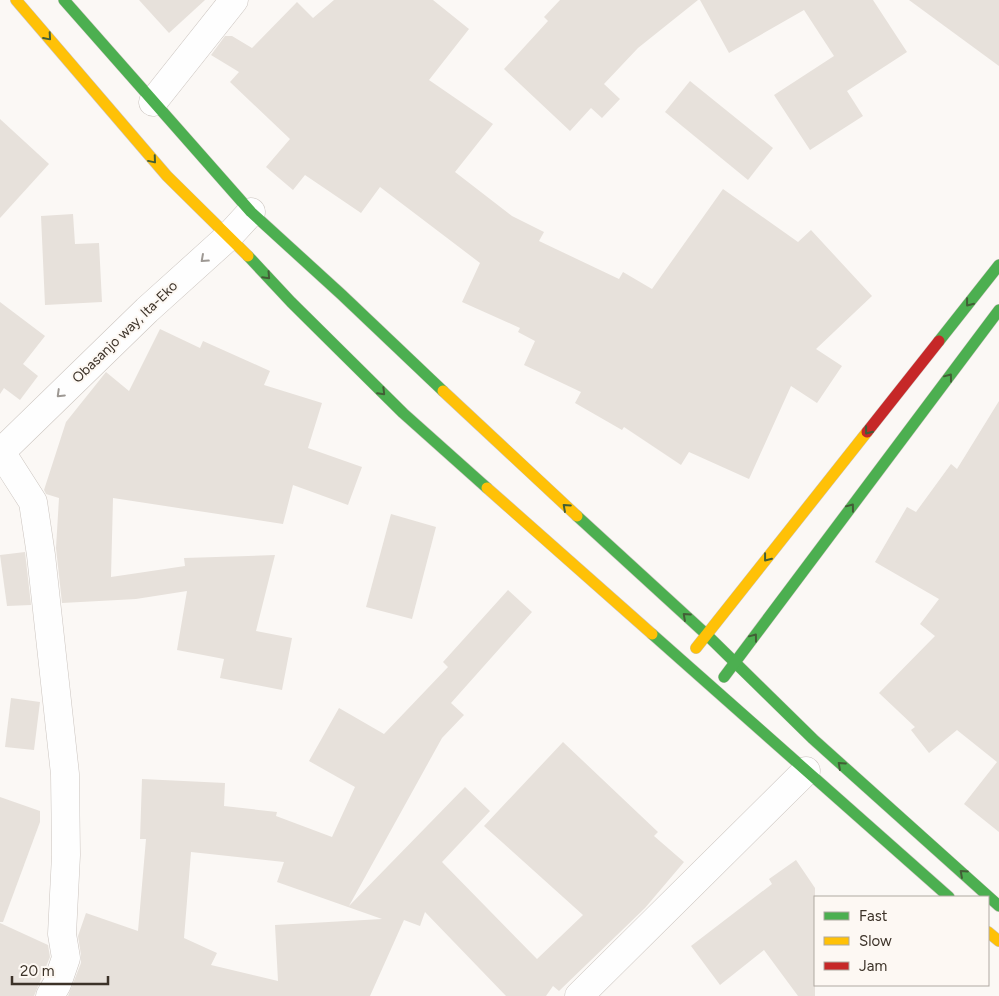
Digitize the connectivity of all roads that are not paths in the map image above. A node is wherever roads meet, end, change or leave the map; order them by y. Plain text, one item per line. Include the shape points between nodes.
1 (16, 0) edge
2 (64, 0) edge
3 (234, 0) edge
4 (153, 102) junction
5 (251, 212) junction
6 (229, 236) junction
7 (999, 265) edge
8 (999, 310) edge
9 (1, 453) edge
10 (706, 635) junction
11 (734, 663) junction
12 (684, 664) junction
13 (714, 690) junction
14 (806, 771) junction
15 (948, 896) edge
16 (988, 896) edge
17 (989, 897) edge
18 (999, 906) edge
19 (989, 933) edge
20 (999, 942) edge
21 (50, 996) edge
22 (579, 996) edge

1 -> 6 main road via 167,176
2 - 4 main road
3 - 4 street
4 - 5 main road
5 - 6 street, Obasanjo way, Ita-Eko
10 -> 5 main road
6 -> 9 street, Obasanjo way, Ita-Eko via 147,310
6 -> 12 main road via 403,413
7 -> 10 main road
11 -> 8 main road
9 - 21 street via 33,502 65,774 66,855 62,934 66,958
10 - 11 main road
10 - 12 main road
11 - 13 main road
16 -> 11 main road via 822,748
12 - 13 main road
13 - 14 main road
14 - 15 main road
14 - 22 street
18 -> 17 main road
19 - 20 main road

